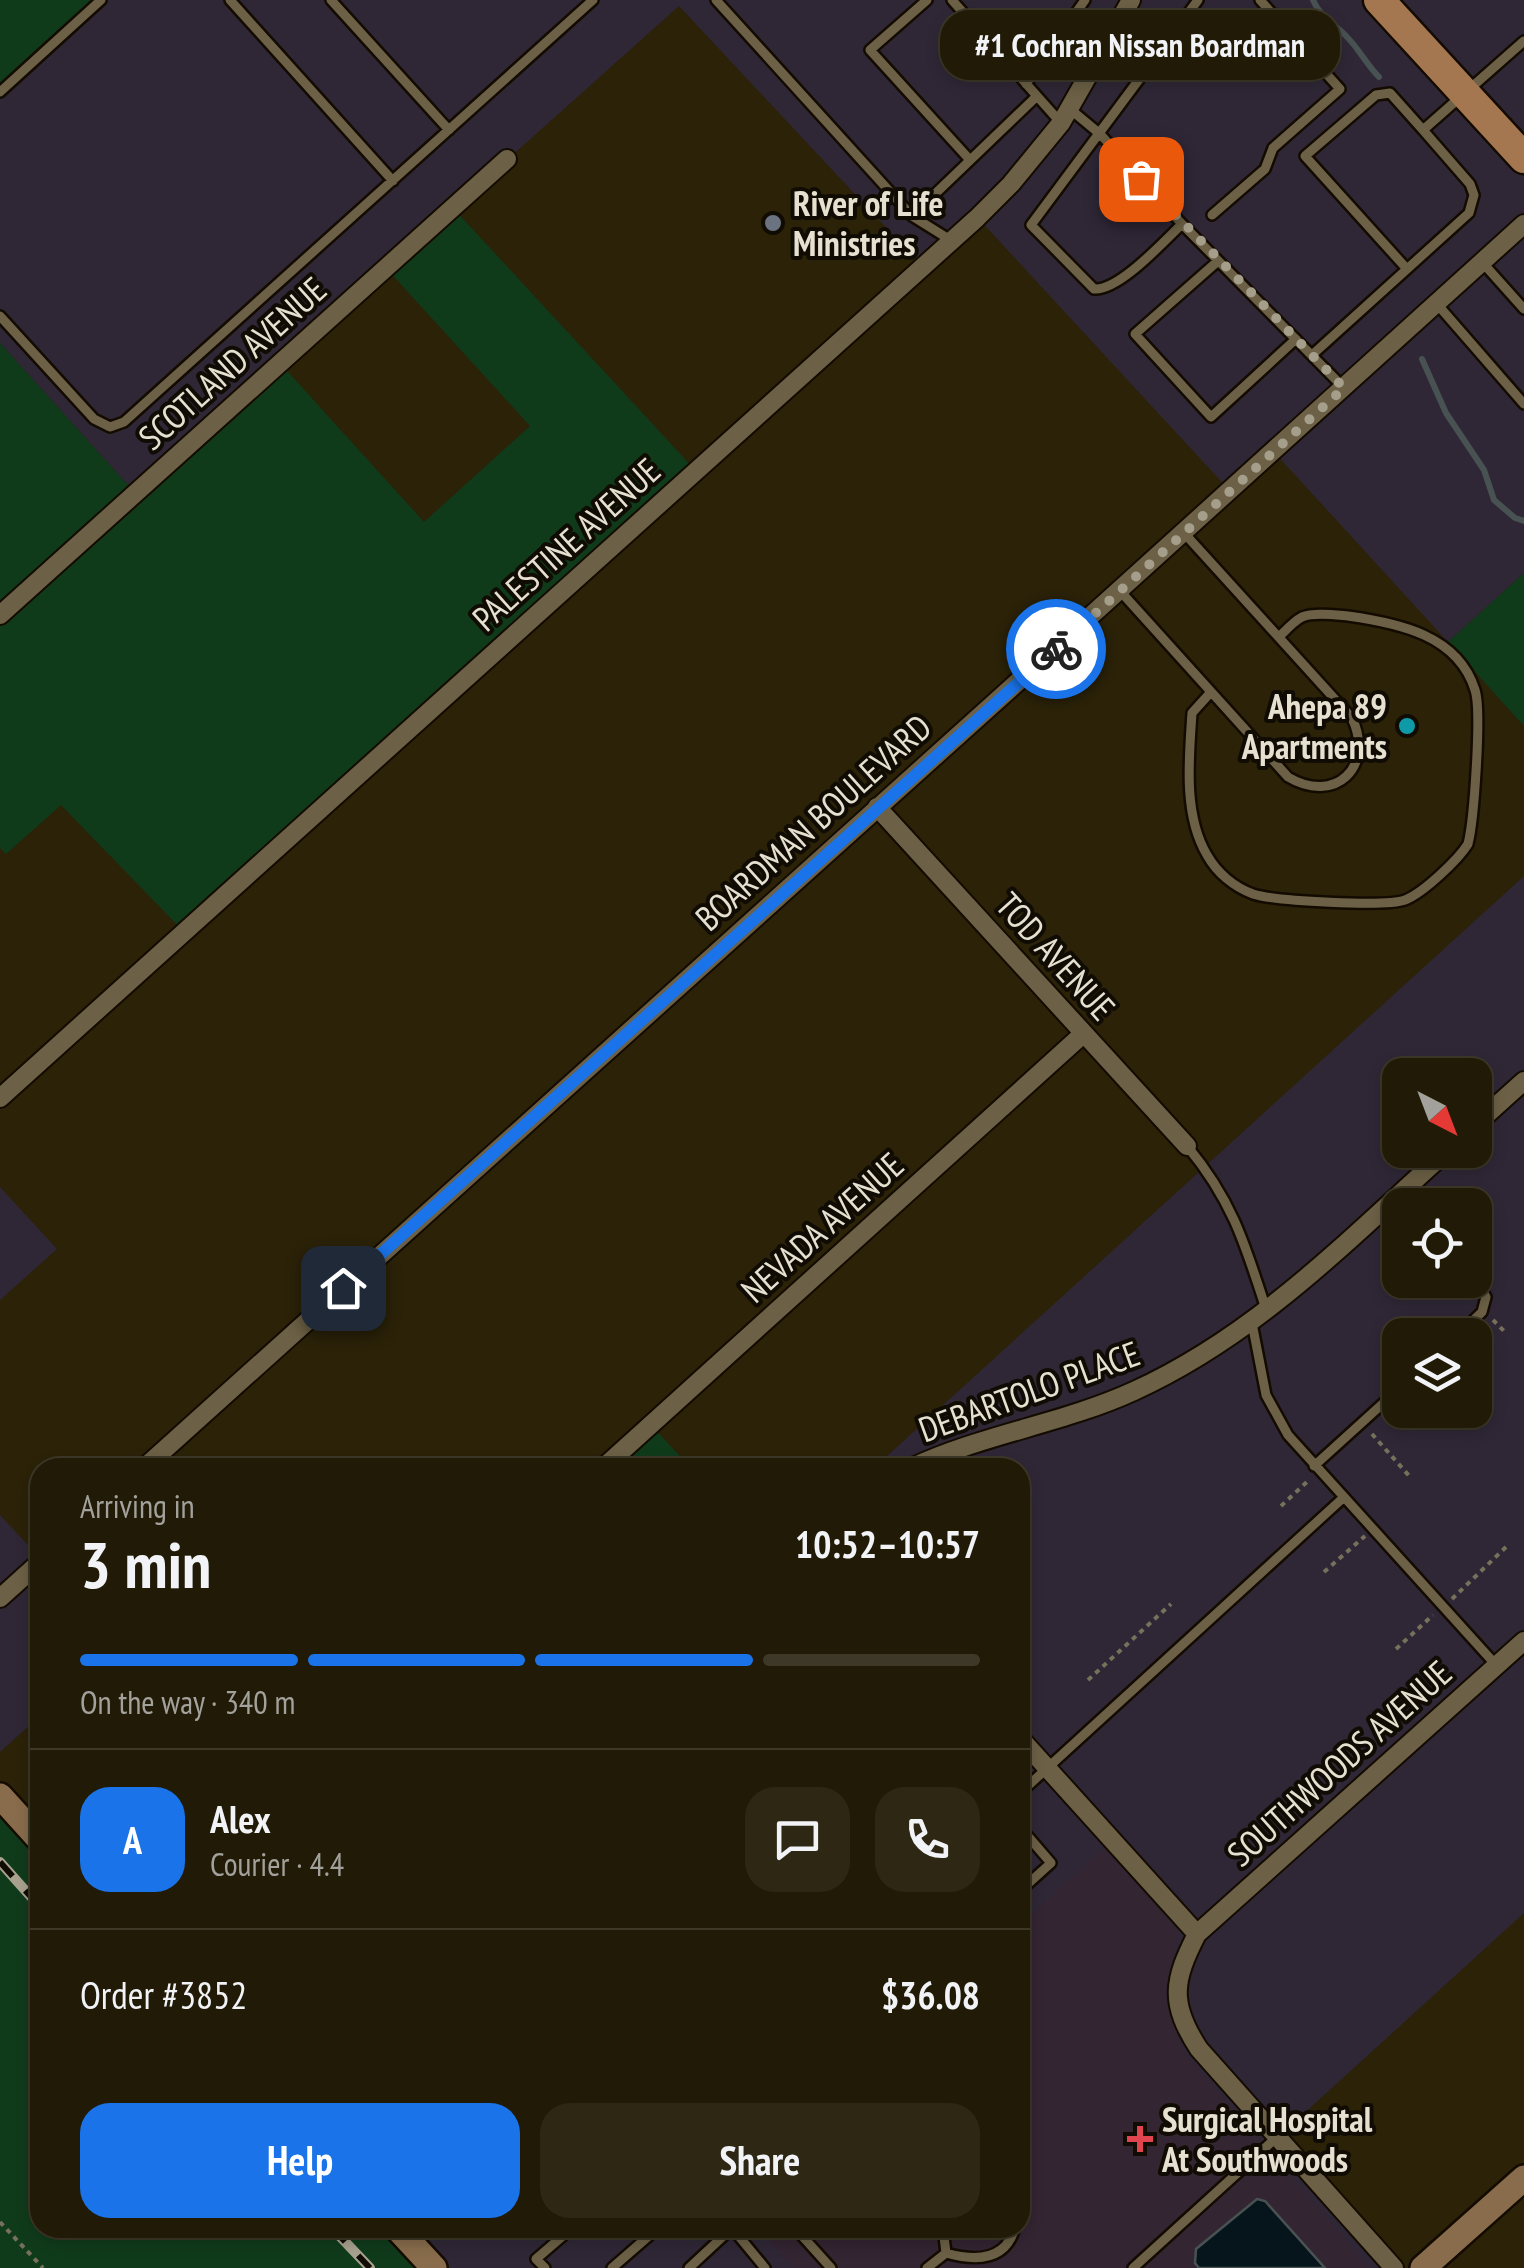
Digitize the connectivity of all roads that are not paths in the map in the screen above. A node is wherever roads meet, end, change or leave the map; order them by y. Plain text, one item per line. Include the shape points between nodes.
1 (100, 0) edge
2 (230, 0) edge
3 (331, 0) edge
4 (593, 0) edge
5 (716, 0) edge
6 (927, 0) edge
7 (952, 0) edge
8 (1085, 0) edge
9 (1130, 0) edge
10 (1198, 0) edge
11 (1260, 0) edge
12 (1379, 0) edge
13 (1524, 41) edge
14 (1026, 84) junction
15 (0, 92) edge
16 (1465, 93) junction
17 (1037, 96) junction
18 (1066, 116) junction
19 (448, 130) junction
20 (1423, 130) junction
21 (1100, 134) junction
22 (1524, 158) edge
23 (507, 159) dead end
24 (970, 160) junction
25 (392, 181) junction
26 (1212, 215) dead end
27 (912, 216) junction
28 (1182, 224) junction
29 (1524, 224) edge
30 (952, 240) junction
31 (1218, 261) junction
32 (1482, 262) junction
33 (1407, 269) junction
34 (1436, 304) junction
35 (1524, 309) edge
36 (0, 316) edge
37 (1296, 339) junction
38 (1312, 356) junction
39 (1344, 388) junction
40 (1524, 404) edge
41 (1185, 534) junction
42 (1121, 592) junction
43 (0, 615) edge
44 (1278, 638) junction
45 (1211, 692) junction
46 (878, 807) junction
47 (1082, 1034) junction
48 (1524, 1081) edge
49 (0, 1098) edge
50 (1492, 1110) edge
51 (1187, 1146) joint
52 (1432, 1168) edge
53 (1415, 1188) edge
54 (1382, 1218) edge
55 (1259, 1318) junction
56 (1382, 1404) edge
57 (155, 1458) edge
58 (614, 1458) edge
59 (934, 1458) edge
60 (1314, 1466) junction
61 (1344, 1498) junction
62 (30, 1571) edge
63 (0, 1598) edge
64 (1524, 1640) edge
65 (1496, 1665) junction
66 (1030, 1750) edge
67 (1046, 1768) junction
68 (1030, 1783) edge
69 (0, 1796) edge
70 (30, 1829) edge
71 (1030, 1838) edge
72 (1030, 1882) edge
73 (1197, 1934) junction
74 (1276, 2138) junction
75 (1524, 2178) edge
76 (406, 2238) edge
77 (558, 2238) edge
78 (646, 2238) edge
79 (722, 2238) edge
80 (740, 2238) edge
81 (804, 2238) edge
82 (944, 2238) edge
83 (1011, 2238) edge
84 (946, 2254) junction
85 (1143, 2258) junction
86 (692, 2267) edge
87 (434, 2268) edge
88 (545, 2268) edge
89 (612, 2268) edge
90 (766, 2268) edge
91 (831, 2268) edge
92 (927, 2268) edge
93 (1132, 2268) edge
94 (1152, 2268) edge
95 (1394, 2268) edge
96 (1422, 2268) edge

1 - 15 lane
2 - 25 lane
3 - 19 lane
4 - 19 lane
5 - 27 lane
6 - 24 lane via 870,50
7 - 14 lane
8 - 14 lane
9 - 18 street, PALESTINE AVENUE
10 - 21 lane
11 - 26 lane via 1340,88
12 - 16 main road
13 - 16 lane
14 - 17 lane
16 - 20 lane
16 - 22 main road
17 - 18 lane
17 - 24 lane
18 - 21 lane
18 - 30 street, PALESTINE AVENUE via 1011,184
19 - 25 lane
20 - 33 lane via 1474,195 1469,213
20 - 33 lane via 1390,93 1376,95 1305,156
21 - 28 lane
21 - 28 lane via 1031,225 1094,289 1104,290
23 - 43 street, SCOTLAND AVENUE
24 - 27 lane
25 - 36 lane via 124,422 110,426 94,418
27 - 30 lane
28 - 31 lane
29 - 32 street, BOARDMAN BOULEVARD
30 - 49 street, PALESTINE AVENUE
31 - 37 lane
31 - 37 lane via 1135,334 1211,417
32 - 34 street, BOARDMAN BOULEVARD
32 - 35 lane
33 - 38 lane
34 - 39 street, BOARDMAN BOULEVARD
34 - 40 lane
37 - 38 lane
38 - 39 lane
39 - 41 street, BOARDMAN BOULEVARD
41 - 42 street, BOARDMAN BOULEVARD
41 - 44 lane
42 - 45 lane
42 - 46 street, BOARDMAN BOULEVARD
44 - 45 lane via 1360,734 1360,750 1346,775 1317,789 1288,777
44 - 45 lane via 1306,616 1380,620 1431,637 1468,675 1478,704 1468,844 1412,896 1393,903 1277,898 1258,896 1224,877 1206,853 1191,810 1192,712
46 - 47 street, TOD AVENUE
46 - 57 street, BOARDMAN BOULEVARD
47 - 51 street, TOD AVENUE
47 - 58 street, NEVADA AVENUE
48 - 50 street
51 - 55 lane via 1241,1230
52 - 53 street, DEBARTOLO PLACE
54 - 55 street, DEBARTOLO PLACE
55 - 59 street, DEBARTOLO PLACE via 1132,1392
55 - 60 lane via 1266,1395
56 - 60 lane
60 - 61 lane
61 - 65 lane
61 - 67 lane
62 - 63 street
64 - 65 street, SOUTHWOODS AVENUE
65 - 73 street, SOUTHWOODS AVENUE
66 - 67 street
67 - 68 lane
67 - 73 street
69 - 70 street
71 - 72 lane via 1051,1863
73 - 74 street via 1177,1984 1182,2024
74 - 85 lane
74 - 95 street
75 - 96 street
76 - 87 street
77 - 88 lane via 536,2259
78 - 89 lane
79 - 86 lane
80 - 90 lane
81 - 91 lane
82 - 84 lane
83 - 84 lane via 994,2254 973,2260
84 - 92 lane
85 - 93 lane
85 - 94 lane

